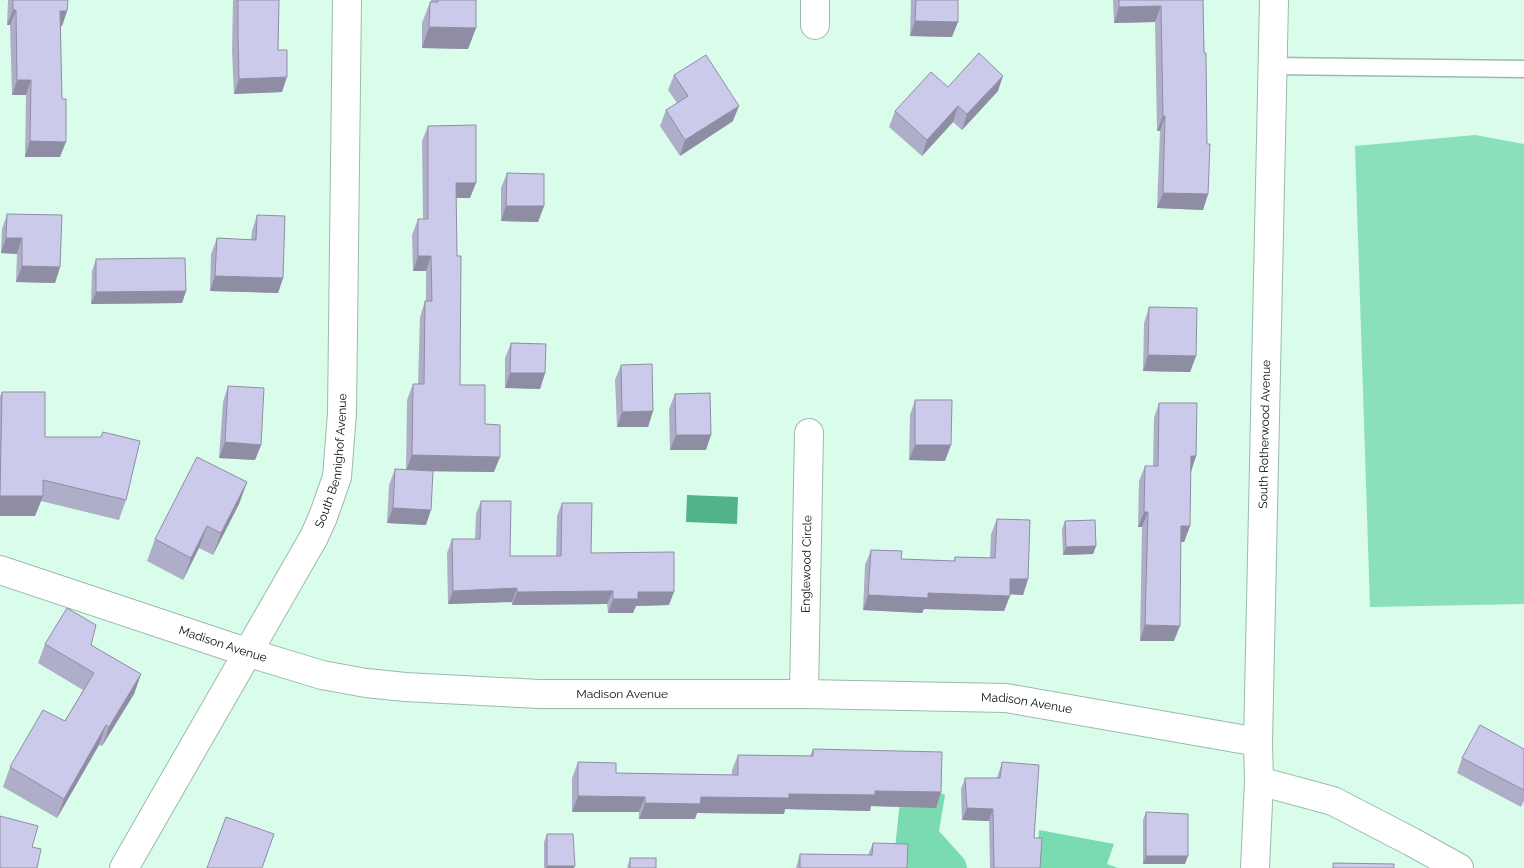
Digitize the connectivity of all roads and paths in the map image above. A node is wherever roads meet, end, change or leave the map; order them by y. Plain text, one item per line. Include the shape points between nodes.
1 (347, 0) edge
2 (1274, 0) edge
3 (1273, 66) junction
4 (1524, 70) edge
5 (809, 433) dead end
6 (0, 570) edge
7 (246, 652) junction
8 (804, 694) junction
9 (1258, 742) junction
10 (1259, 781) junction
11 (124, 868) edge
12 (1255, 868) edge
13 (1459, 868) edge

1 - 7 street, South Bennighof Avenue via 342,413 337,477 314,537
2 - 3 street, South Rotherwood Avenue
3 - 4 lane
3 - 9 street, South Rotherwood Avenue
5 - 8 street, Englewood Circle
6 - 7 street, Madison Avenue
7 - 8 street, Madison Avenue via 322,675 405,687 539,694
7 - 11 street, South Bennighof Avenue
8 - 9 street, Madison Avenue via 1006,698
9 - 10 street, South Rotherwood Avenue
10 - 12 street, South Rotherwood Avenue
10 - 13 street via 1332,801

